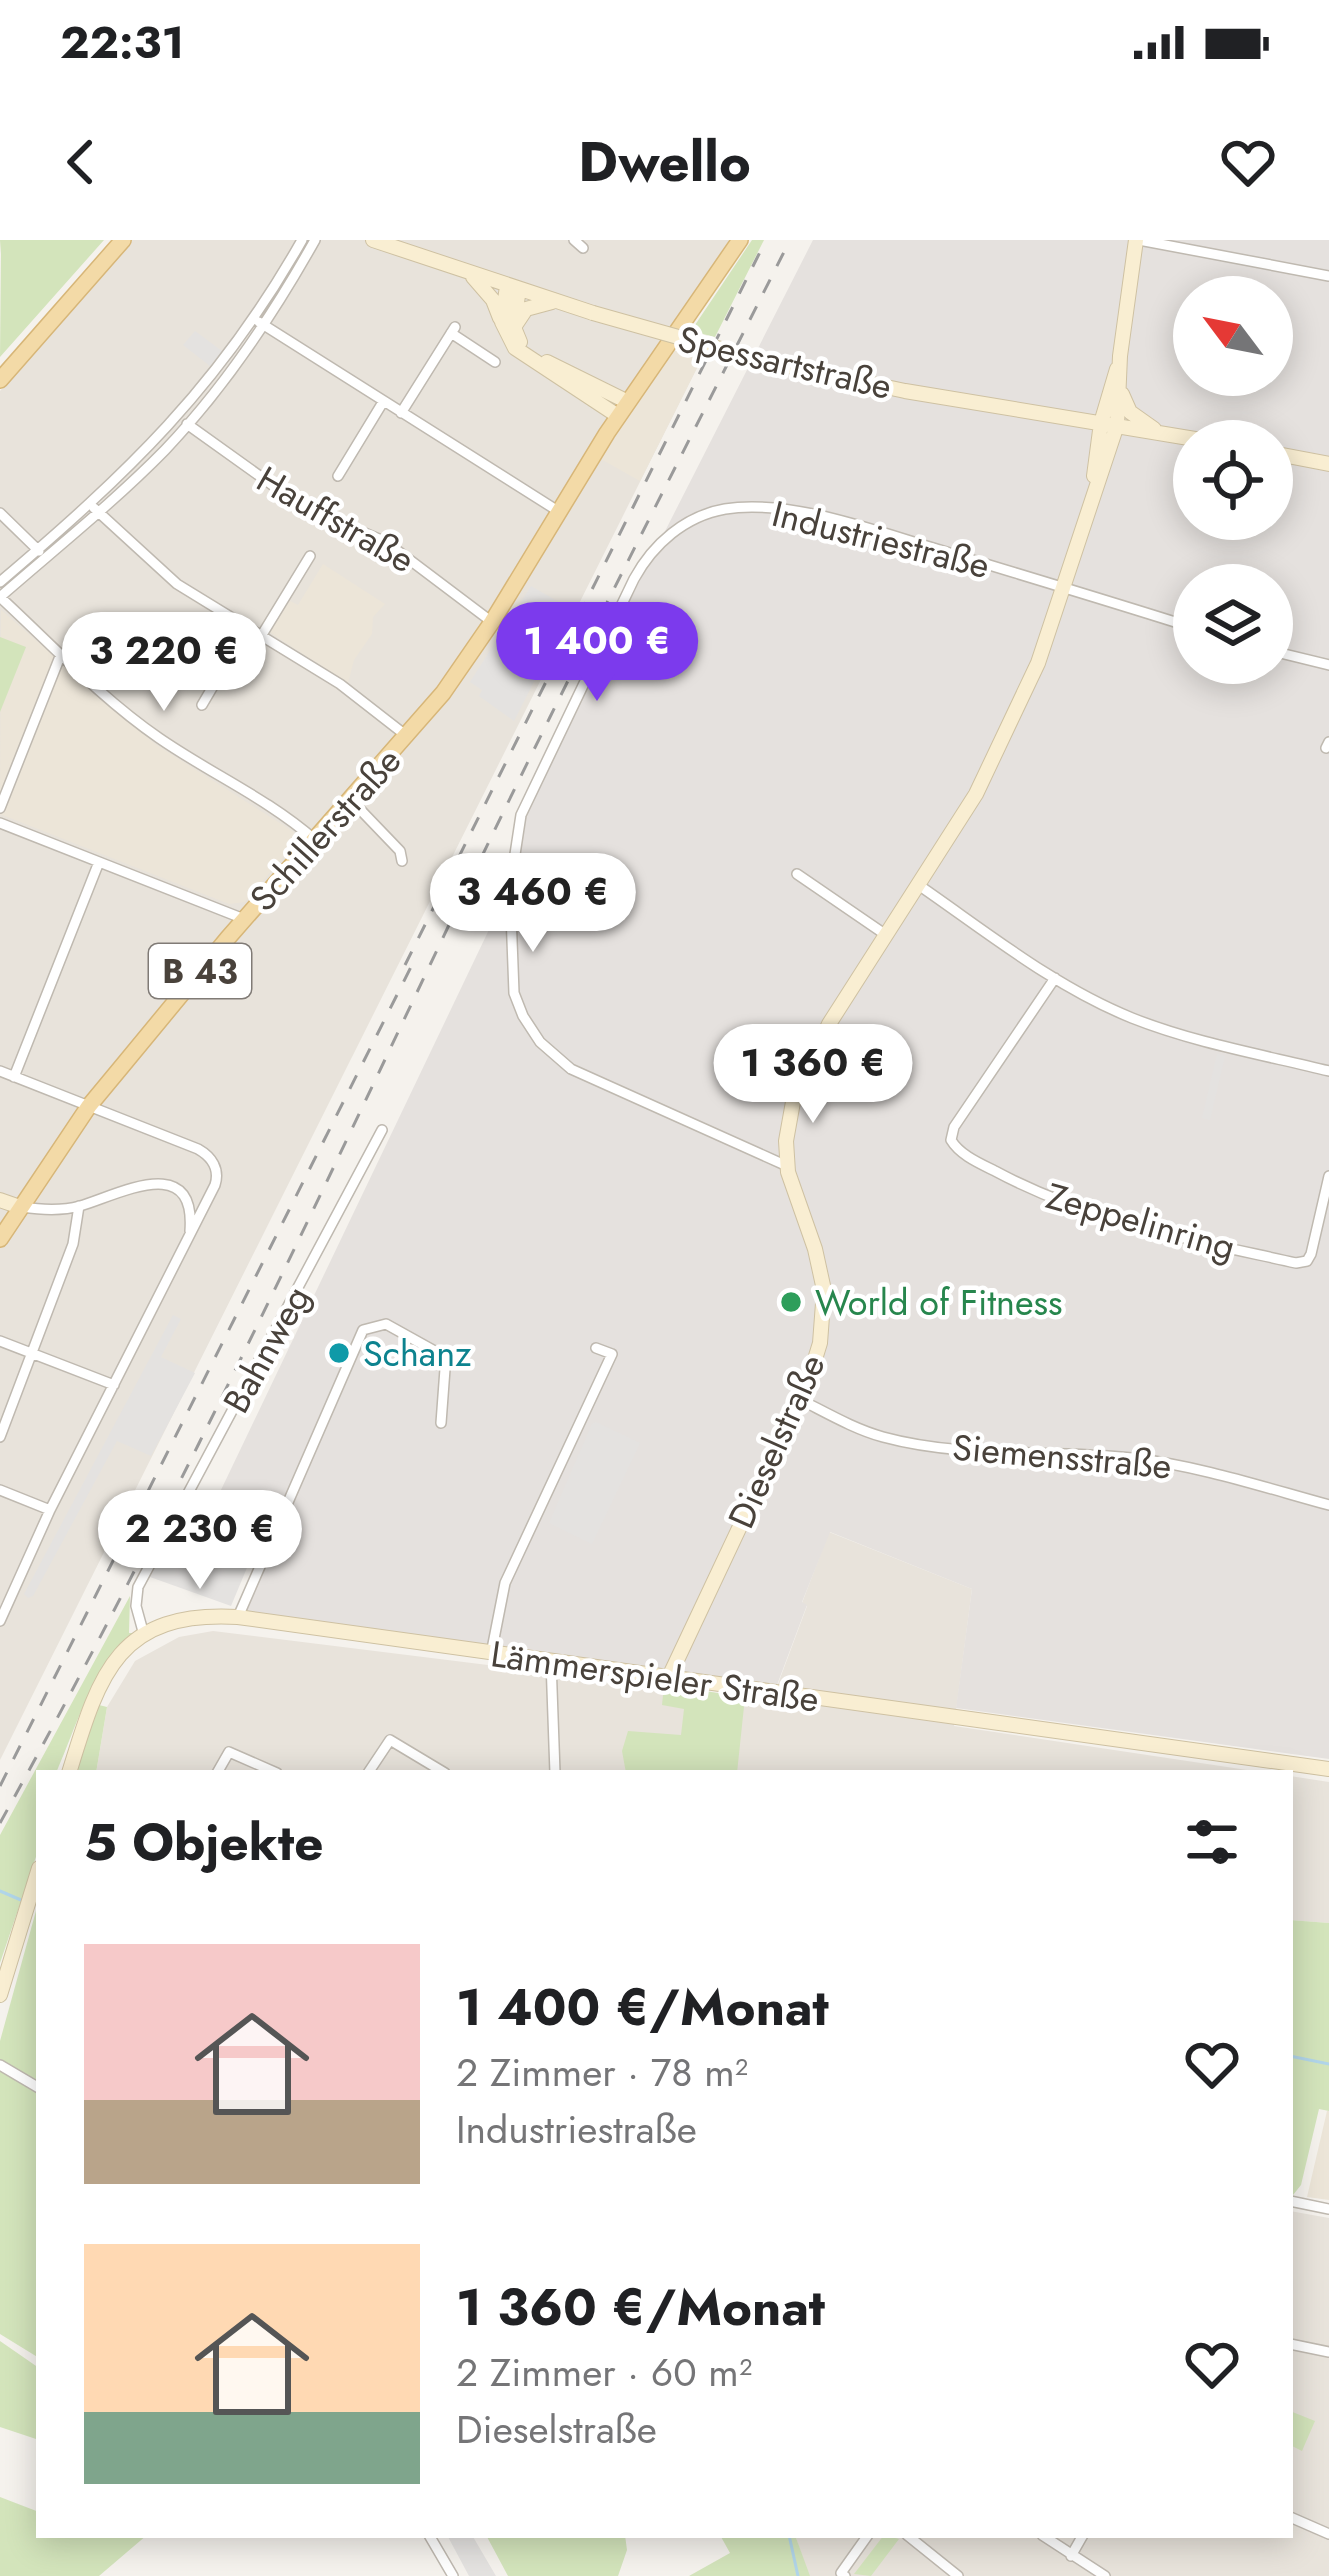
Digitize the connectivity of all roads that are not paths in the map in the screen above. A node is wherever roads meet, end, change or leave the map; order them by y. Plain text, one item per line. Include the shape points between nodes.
1 (123, 240) edge
2 (302, 240) edge
3 (315, 240) edge
4 (373, 240) edge
5 (1138, 240) edge
6 (734, 242) edge
7 (470, 274) junction
8 (1329, 276) edge
9 (513, 288) junction
10 (557, 302) junction
11 (259, 322) junction
12 (508, 326) junction
13 (1120, 356) junction
14 (496, 362) dead end
15 (0, 380) edge
16 (1121, 390) junction
17 (383, 402) junction
18 (623, 409) junction
19 (401, 412) junction
20 (1057, 417) junction
21 (183, 421) junction
22 (1109, 424) junction
23 (1158, 432) junction
24 (1173, 435) edge
25 (1096, 457) junction
26 (1293, 457) edge
27 (1329, 464) edge
28 (338, 476) dead end
29 (1091, 499) junction
30 (94, 508) junction
31 (558, 511) junction
32 (0, 513) edge
33 (42, 554) junction
34 (310, 556) dead end
35 (0, 582) edge
36 (1065, 589) junction
37 (0, 597) edge
38 (492, 622) junction
39 (1173, 622) edge
40 (247, 630) junction
41 (260, 638) junction
42 (62, 654) junction
43 (1293, 656) edge
44 (1329, 665) edge
45 (202, 705) dead end
46 (408, 736) junction
47 (351, 800) junction
48 (0, 808) edge
49 (0, 823) edge
50 (314, 840) junction
51 (401, 861) dead end
52 (99, 862) junction
53 (796, 874) dead end
54 (920, 886) junction
55 (244, 919) junction
56 (887, 936) junction
57 (1055, 978) junction
58 (0, 1071) edge
59 (1329, 1071) edge
60 (14, 1077) junction
61 (89, 1106) junction
62 (382, 1130) dead end
63 (787, 1166) junction
64 (1329, 1176) edge
65 (0, 1200) edge
66 (80, 1206) junction
67 (20, 1207) junction
68 (0, 1239) edge
69 (187, 1242) junction
70 (0, 1341) edge
71 (596, 1348) dead end
72 (32, 1353) junction
73 (114, 1385) junction
74 (799, 1400) junction
75 (441, 1423) dead end
76 (0, 1437) edge
77 (0, 1490) edge
78 (1329, 1505) edge
79 (50, 1510) junction
80 (238, 1617) junction
81 (0, 1621) edge
82 (144, 1635) junction
83 (491, 1654) junction
84 (551, 1661) junction
85 (669, 1677) junction
86 (1329, 1769) edge
87 (70, 1770) edge
88 (219, 1770) edge
89 (270, 1770) edge
90 (370, 1770) edge
91 (440, 1770) edge
92 (556, 1770) edge
93 (36, 1878) edge
94 (0, 1996) edge
95 (0, 2065) edge
96 (36, 2086) edge
97 (1293, 2202) edge
98 (1329, 2209) edge
99 (1293, 2345) edge
100 (1329, 2352) edge
101 (1293, 2518) edge
102 (1329, 2534) edge
103 (431, 2538) edge
104 (866, 2538) edge
105 (911, 2538) edge
106 (1046, 2538) edge
107 (1081, 2538) edge
108 (1072, 2556) junction
109 (1084, 2564) junction
110 (454, 2576) edge
111 (845, 2576) edge
112 (958, 2576) edge
113 (1076, 2576) edge
114 (1105, 2576) edge

1 - 15 main road
2 - 11 street
3 - 11 street
4 - 7 main road, Spessartstraße
5 - 8 street
5 - 13 main road, Dieselstraße
6 - 18 main road, B 43
7 - 9 main road, Spessartstraße
7 - 12 main road
9 - 10 main road, Spessartstraße
9 - 12 main road
10 - 12 main road via 526,309
10 - 20 main road, Spessartstraße, bridge via 756,358
11 - 17 street
11 - 21 street
12 - 18 main road via 525,357
13 - 16 main road, Dieselstraße
13 - 22 main road, Dieselstraße
14 - 19 street via 453,330
16 - 22 main road, Dieselstraße
16 - 23 main road via 1130,412
17 - 19 street
17 - 28 street
18 - 31 main road, Schillerstraße / B 43
19 - 31 street
20 - 22 main road, Spessartstraße
20 - 25 main road via 1084,432
21 - 30 street
21 - 38 street, Hauffstraße via 303,507 386,542
22 - 23 main road, Spessartstraße
22 - 25 main road, Dieselstraße
22 - 29 main road, Dieselstraße
23 - 24 main road, Spessartstraße
25 - 29 main road, Dieselstraße
26 - 27 main road
29 - 36 main road, Dieselstraße
30 - 33 street
30 - 40 street via 168,578
31 - 38 main road, Schillerstraße / B 43
32 - 33 street
33 - 35 street
33 - 37 street
34 - 41 street
36 - 39 street, Industriestraße
36 - 54 main road, Dieselstraße via 997,754
36 - 63 street, Industriestraße via 781,510 700,516 662,540 641,566 534,780 510,887 512,982 527,1024 571,1069
37 - 42 street
38 - 46 main road, Schillerstraße / B 43
40 - 41 street
40 - 45 street
41 - 46 street
42 - 48 street
42 - 50 street via 153,734
43 - 44 street
46 - 47 main road, Schillerstraße / B 43
47 - 50 main road, Schillerstraße / B 43
47 - 51 street
49 - 52 street
50 - 55 main road, Schillerstraße / B 43
52 - 55 street
52 - 60 street
53 - 56 street
54 - 56 main road, Dieselstraße
54 - 57 street
55 - 61 main road, Schillerstraße / B 43
56 - 63 main road, Dieselstraße via 802,1075
57 - 59 street via 1158,1027
57 - 64 street, Zeppelinring via 954,1127 959,1151 1098,1216 1297,1263 1311,1254
58 - 60 street
60 - 61 street
61 - 67 main road, Schillerstraße / B 43
61 - 69 street via 210,1158 217,1180
62 - 82 street, Bahnweg via 138,1587
63 - 74 main road, Dieselstraße via 824,1290 820,1343
65 - 67 main road
66 - 67 street
66 - 69 street via 130,1186 164,1184 188,1206
66 - 72 street
67 - 68 main road, Schillerstraße / B 43
69 - 73 street
70 - 72 street
71 - 83 street via 612,1354 502,1592
72 - 73 street
72 - 76 street
73 - 79 street
74 - 78 street, Siemensstraße via 893,1440 1150,1461
74 - 85 main road, Dieselstraße
75 - 80 street via 440,1354 386,1324 363,1330
77 - 79 street
79 - 81 street
80 - 82 main road, Lämmerspieler Straße via 194,1618
80 - 83 main road, Lämmerspieler Straße
82 - 87 main road, Lämmerspieler Straße via 95,1689
83 - 84 main road, Lämmerspieler Straße
84 - 85 main road, Lämmerspieler Straße
84 - 92 street
85 - 86 main road, Lämmerspieler Straße
88 - 89 street via 229,1752
90 - 91 street via 390,1740
93 - 94 main road
95 - 96 street
97 - 98 street
99 - 100 street
101 - 102 street
103 - 110 street
104 - 111 street
105 - 112 street
106 - 108 street
107 - 108 street
108 - 109 street
109 - 113 street
109 - 114 street

